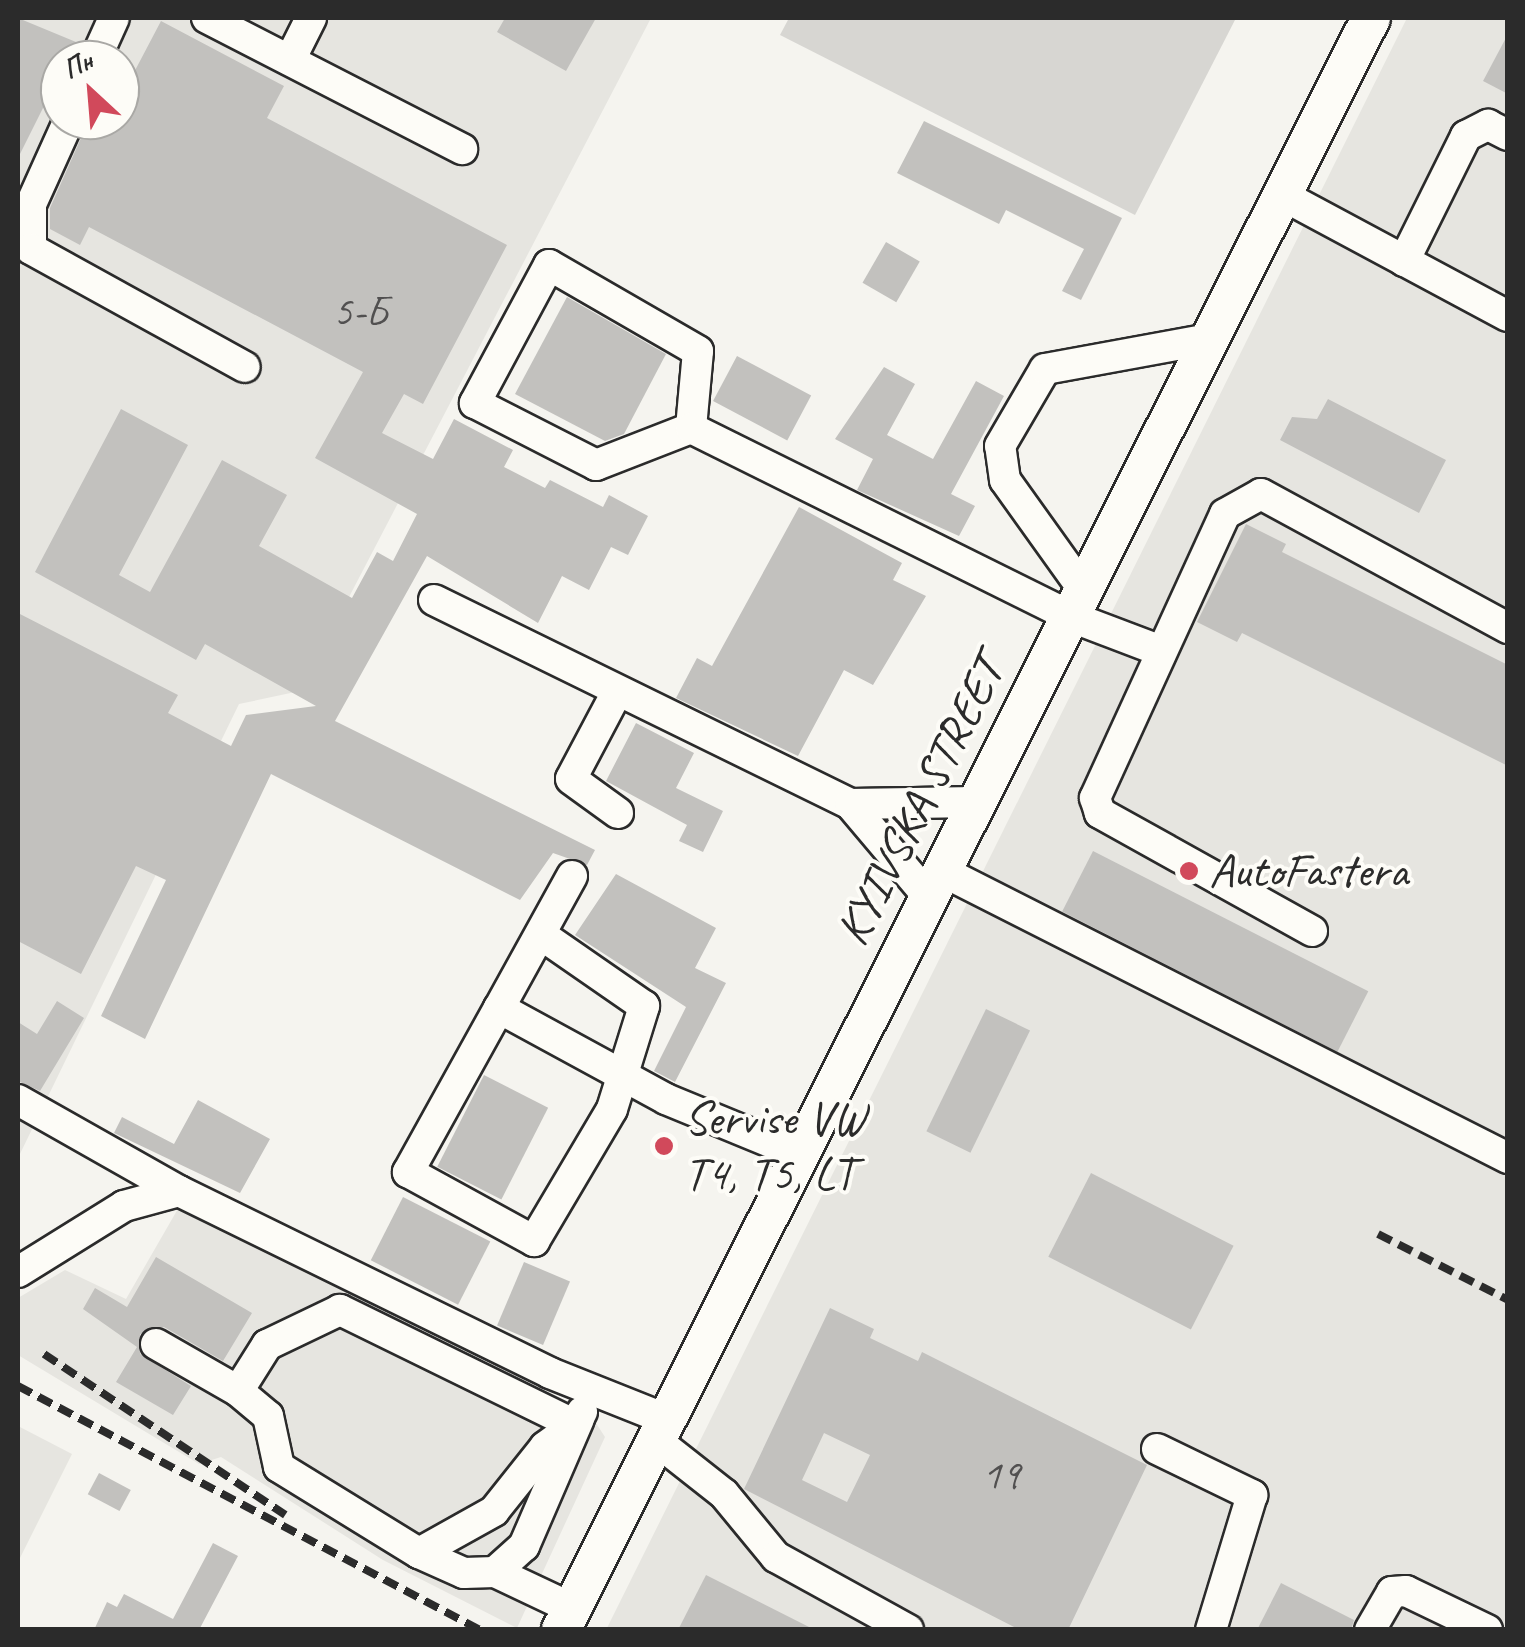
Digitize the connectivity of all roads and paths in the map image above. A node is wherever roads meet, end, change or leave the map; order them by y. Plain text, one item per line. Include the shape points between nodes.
1 (207, 18) edge
2 (311, 18) edge
3 (1371, 18) edge
4 (290, 60) junction
5 (1508, 135) edge
6 (60, 140) edge
7 (462, 149) dead end
8 (1282, 195) junction
9 (1404, 260) junction
10 (1508, 316) edge
11 (1210, 339) junction
12 (244, 368) dead end
13 (691, 428) junction
14 (434, 600) dead end
15 (1076, 602) junction
16 (1508, 628) edge
17 (1161, 651) junction
18 (617, 692) junction
19 (975, 802) junction
20 (850, 804) junction
21 (618, 813) dead end
22 (572, 876) dead end
23 (934, 883) junction
24 (1312, 931) dead end
25 (540, 934) junction
26 (499, 1008) junction
27 (621, 1067) junction
28 (18, 1100) edge
29 (802, 1155) junction
30 (1508, 1158) edge
31 (180, 1191) junction
32 (18, 1272) edge
33 (156, 1344) dead end
34 (238, 1392) junction
35 (598, 1392) junction
36 (575, 1426) junction
37 (663, 1431) junction
38 (1157, 1450) dead end
39 (418, 1553) junction
40 (495, 1572) junction
41 (566, 1619) edge
42 (908, 1630) edge
43 (1211, 1630) edge
44 (1370, 1630) edge
45 (1487, 1630) edge

1 - 4 lane
2 - 4 lane
3 - 8 main road, KYIVSKA STREET
4 - 7 lane
5 - 9 lane via 1488,125 1466,136
6 - 12 lane via 31,204 32,249
8 - 9 lane
8 - 11 main road, KYIVSKA STREET
9 - 10 lane
11 - 15 main road, KYIVSKA STREET
11 - 15 lane via 1044,369 1000,446 1005,480
13 - 13 lane via 698,351 549,265 476,402 596,465
13 - 15 lane
14 - 18 lane
15 - 17 lane
15 - 19 main road, KYIVSKA STREET
16 - 17 lane via 1260,494 1225,514
17 - 24 lane via 1095,798 1100,813
18 - 20 lane
18 - 21 lane via 571,780
19 - 20 lane
19 - 23 main road, KYIVSKA STREET
20 - 23 lane
22 - 25 lane
23 - 29 main road, KYIVSKA STREET
23 - 30 lane
25 - 26 lane
25 - 27 lane via 644,1006
26 - 27 lane
26 - 27 lane via 408,1172 534,1242 612,1108
27 - 29 lane via 666,1098
28 - 31 lane
29 - 37 main road, KYIVSKA STREET
31 - 32 lane via 124,1206
31 - 35 lane
33 - 34 lane
34 - 36 lane via 268,1345 340,1310
34 - 39 lane via 268,1416 279,1467
35 - 36 lane
35 - 37 lane
36 - 39 lane via 544,1447 494,1512
36 - 40 lane via 524,1546
37 - 41 main road, KYIVSKA STREET
37 - 42 lane via 776,1557
38 - 43 lane via 1252,1494
39 - 40 lane via 464,1572
40 - 41 lane
44 - 45 lane via 1392,1592 1406,1591

